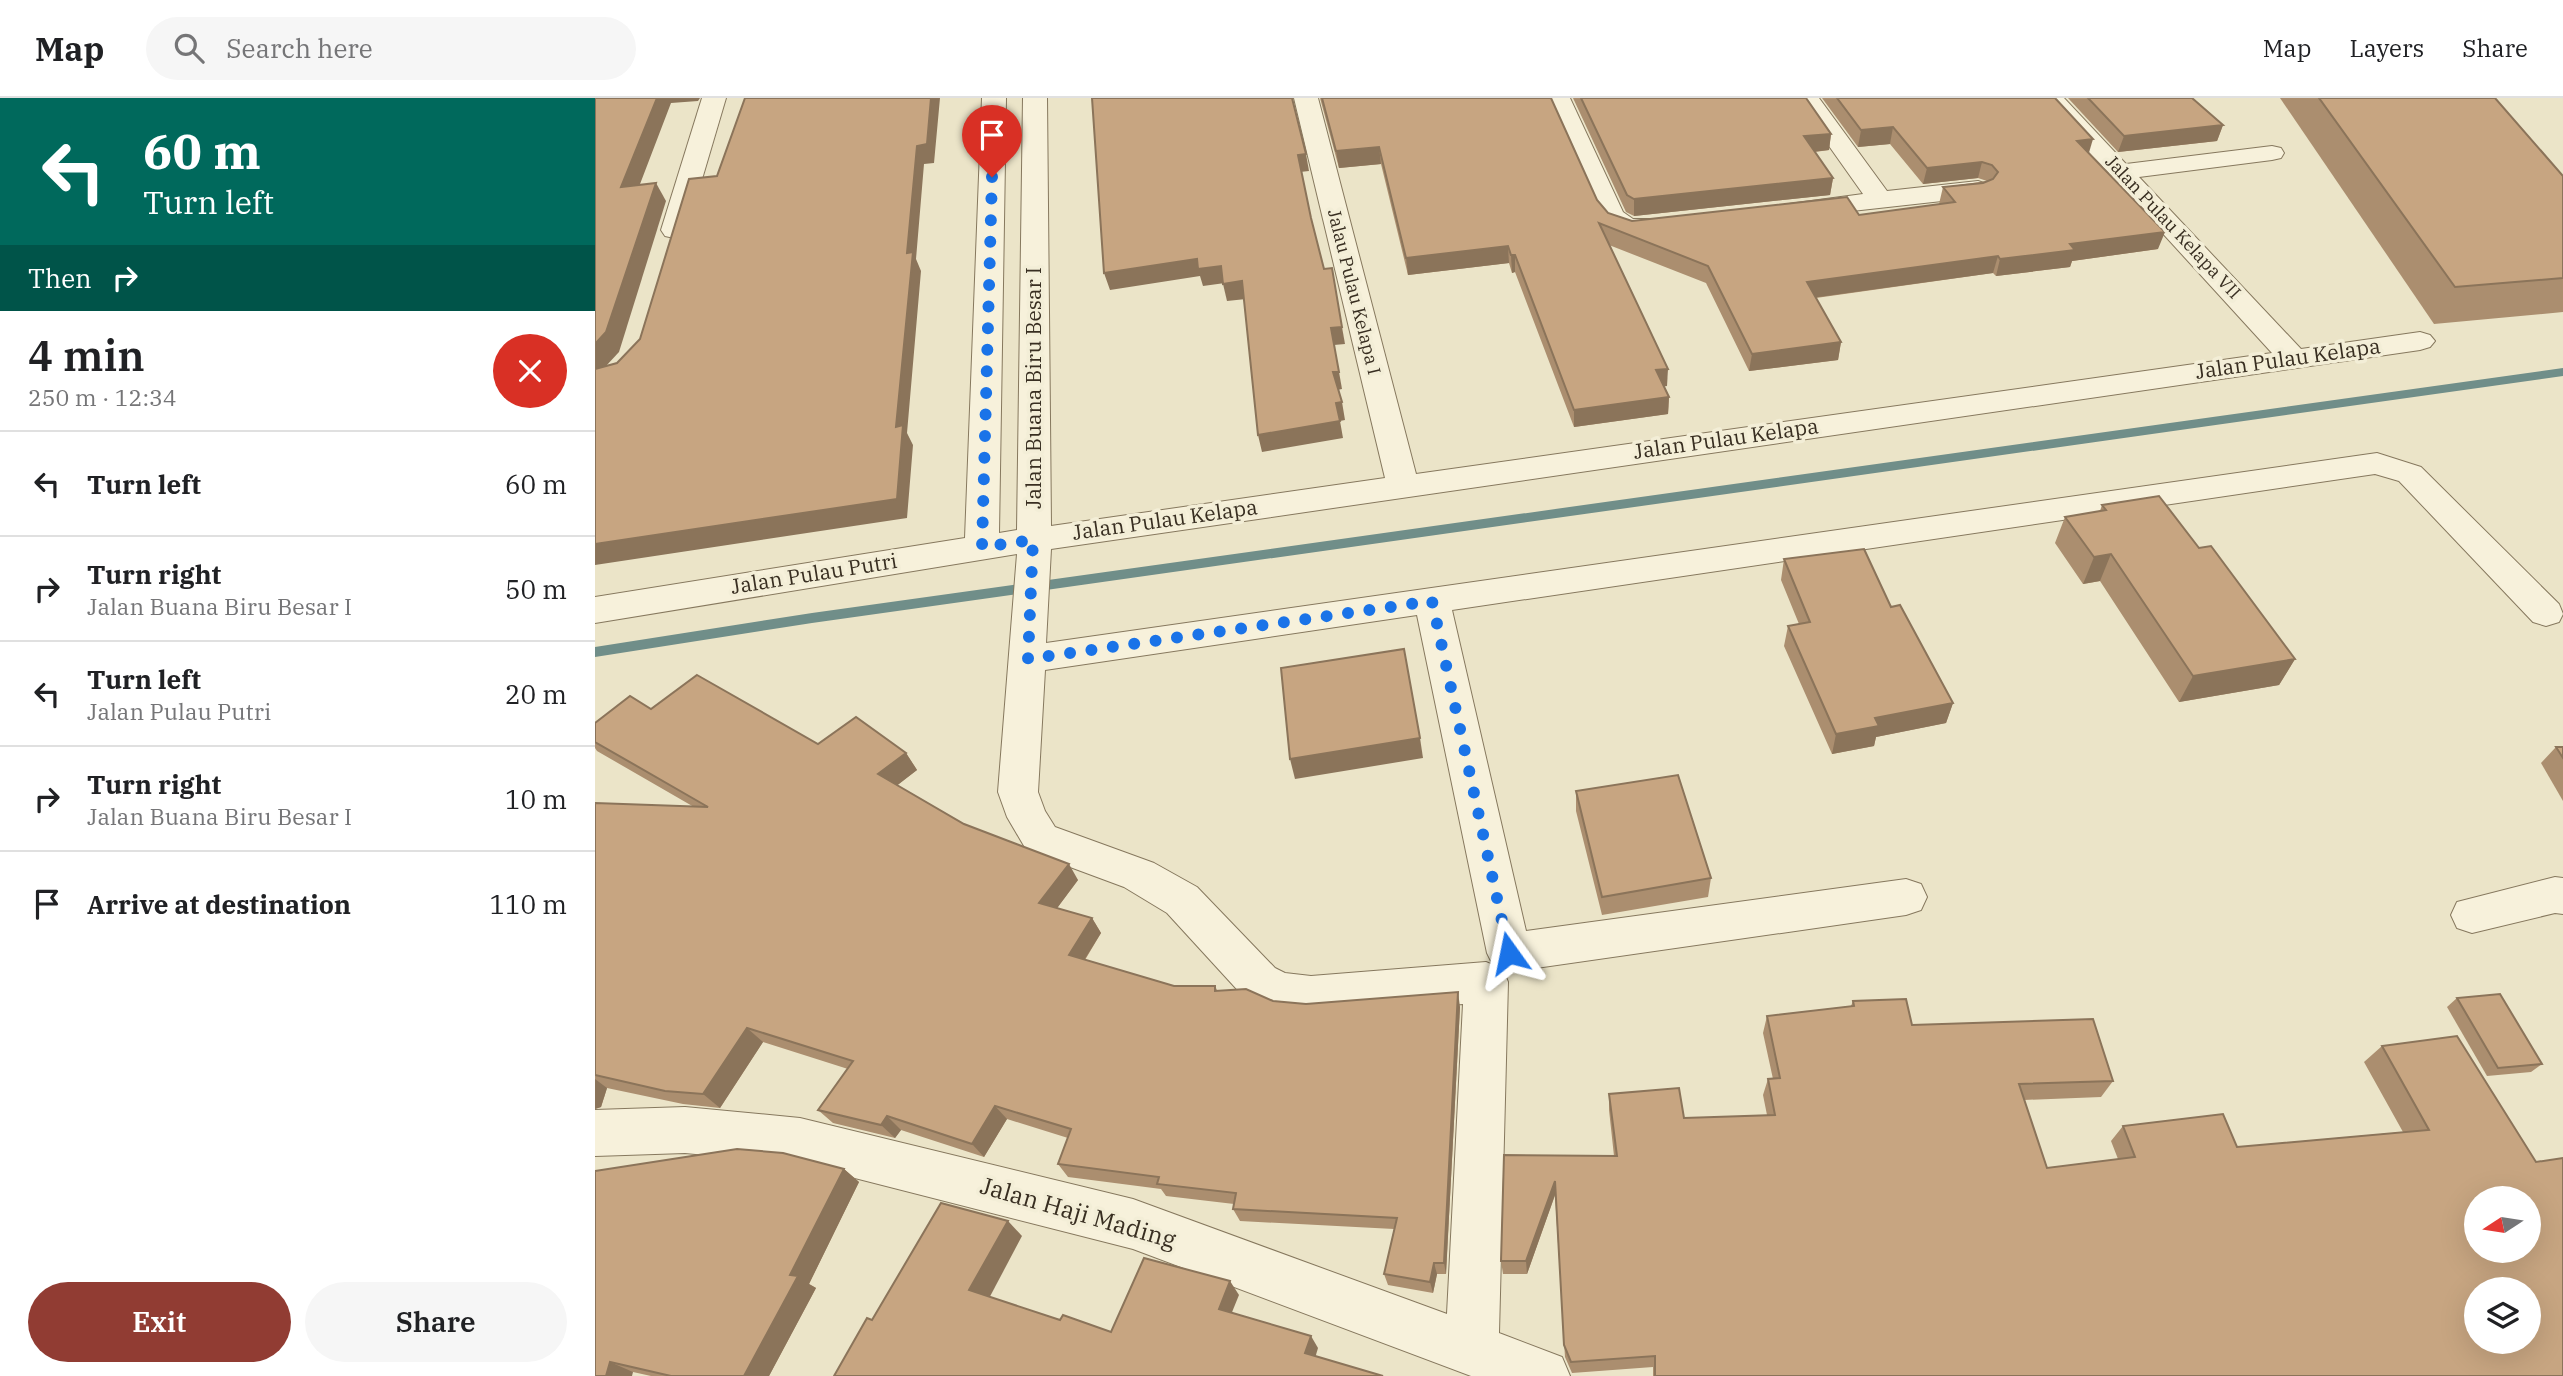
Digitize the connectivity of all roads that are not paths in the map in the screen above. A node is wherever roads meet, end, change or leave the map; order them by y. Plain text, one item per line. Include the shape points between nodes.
1 (715, 98) edge
2 (994, 98) edge
3 (1035, 98) edge
4 (1306, 98) edge
5 (1558, 98) edge
6 (1807, 98) edge
7 (2051, 98) edge
8 (2272, 153) dead end
9 (2123, 172) junction
10 (1978, 189) edge
11 (1880, 200) junction
12 (1774, 212) edge
13 (1681, 223) edge
14 (667, 253) edge
15 (2420, 341) dead end
16 (2293, 358) junction
17 (1403, 485) junction
18 (982, 547) junction
19 (1033, 548) junction
20 (1432, 601) junction
21 (595, 610) edge
22 (2546, 613) dead end
23 (1028, 650) junction
24 (2563, 896) edge
25 (1906, 897) dead end
26 (2472, 915) dead end
27 (595, 1133) edge
28 (1472, 1350) junction
29 (1543, 1376) edge

1 - 14 street
2 - 18 street
3 - 19 street, Jalan Buana Biru Besar I
4 - 17 street, Jalau Pulau Kelapa I
5 - 13 street via 1612,216 1623,225 1641,227
6 - 11 street
7 - 9 street, Jalan Pulau Kelapa VII
8 - 9 street
9 - 16 street, Jalan Pulau Kelapa VII
10 - 11 street
11 - 12 street
15 - 16 street, Jalan Pulau Kelapa
16 - 17 street, Jalan Pulau Kelapa
17 - 19 street, Jalan Pulau Kelapa
18 - 19 street, Jalan Pulau Putri
18 - 21 street, Jalan Pulau Putri
19 - 23 street, Jalan Buana Biru Besar I
20 - 22 street via 2377,463 2410,474
20 - 23 street
20 - 25 street via 1509,953
23 - 28 street, Jalan Buana Biru Besar I via 1018,792 1041,839 1139,875 1182,900 1259,982 1279,993 1311,996 1486,982
24 - 26 street
27 - 28 street, Jalan Haji Mading via 685,1130 813,1144 1133,1224
28 - 29 street, Jalan Haji Mading

